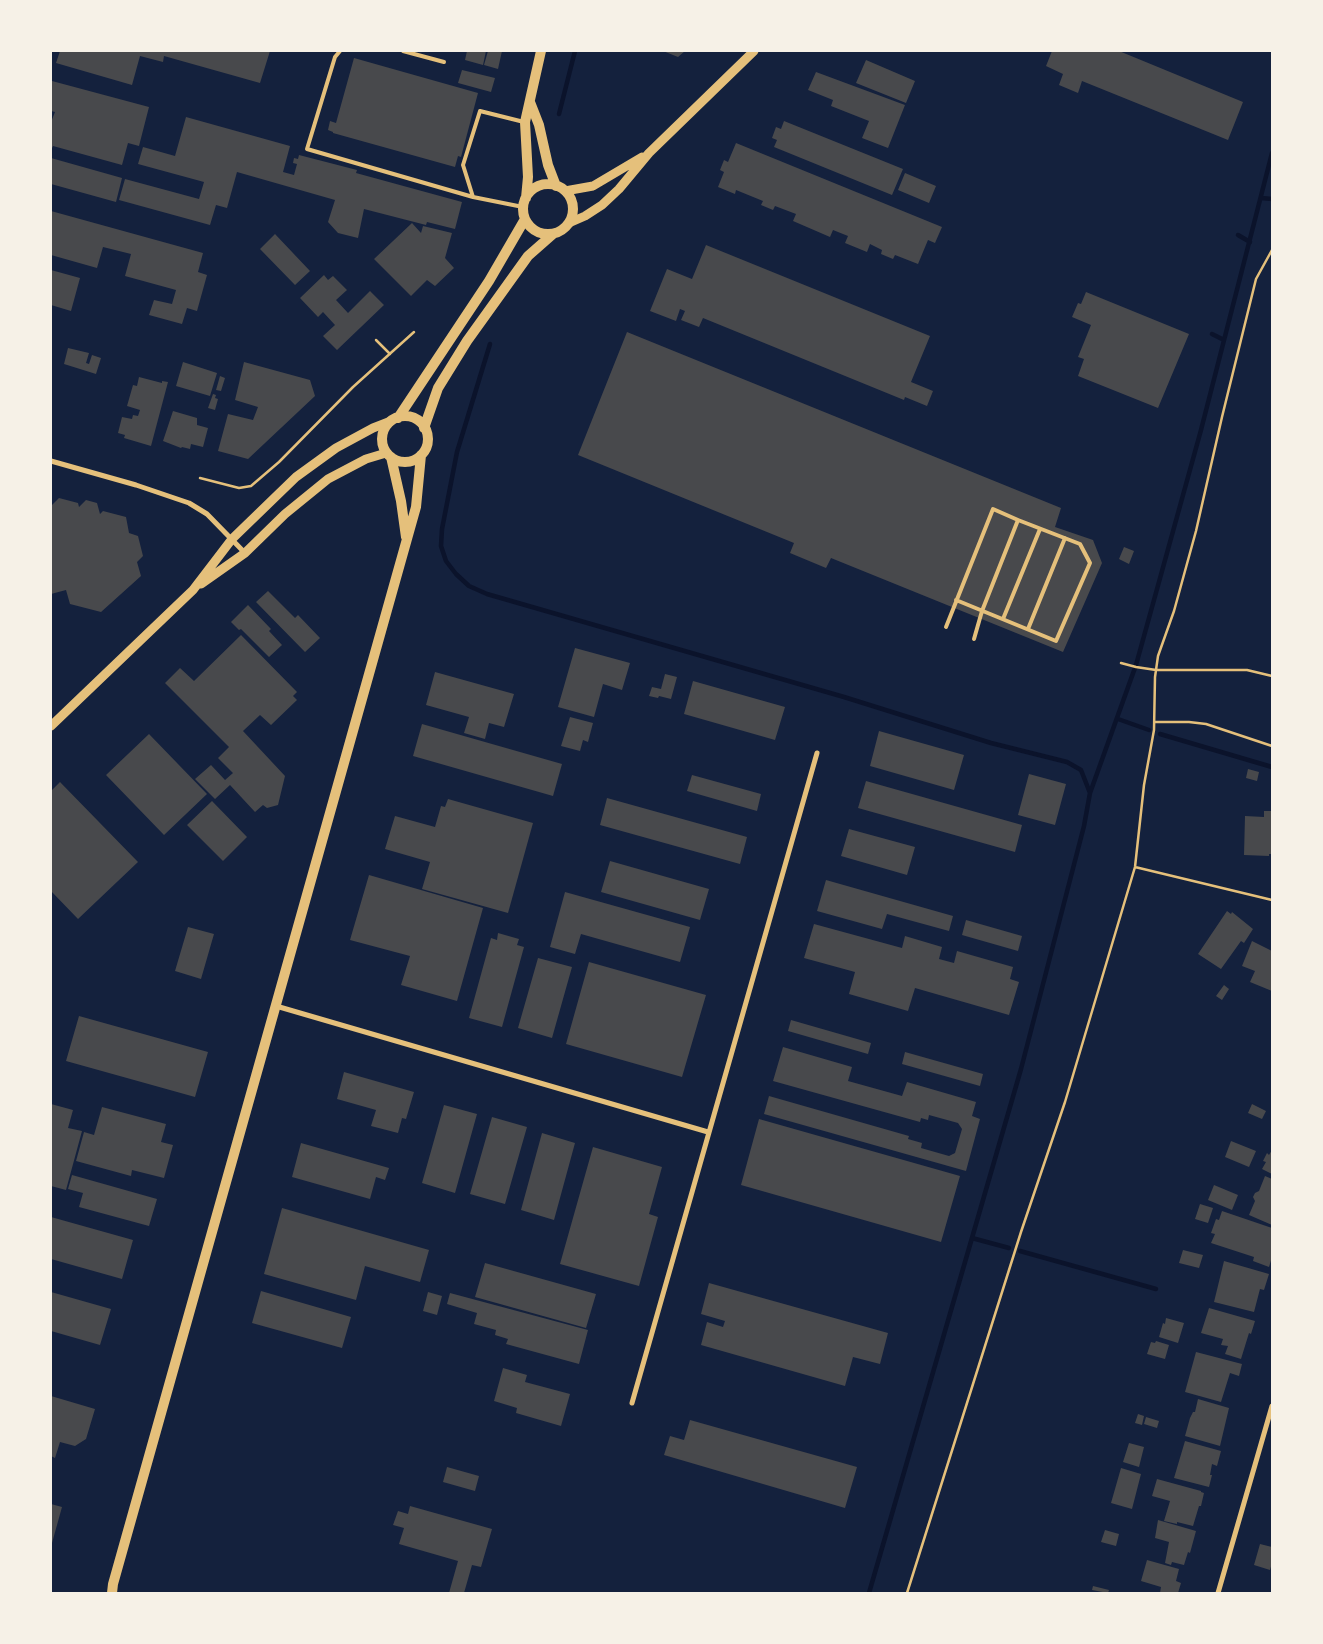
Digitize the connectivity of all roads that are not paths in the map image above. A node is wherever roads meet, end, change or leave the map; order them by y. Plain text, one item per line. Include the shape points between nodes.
1 (340, 51) edge
2 (403, 51) edge
3 (541, 51) edge
4 (754, 51) edge
5 (444, 62) dead end
6 (530, 102) junction
7 (525, 122) junction
8 (649, 153) junction
9 (556, 186) junction
10 (565, 191) junction
11 (473, 197) junction
12 (525, 202) junction
13 (525, 219) junction
14 (569, 223) junction
15 (553, 234) junction
16 (394, 420) junction
17 (424, 428) junction
18 (388, 455) junction
19 (421, 455) junction
20 (51, 461) edge
21 (1018, 520) junction
22 (1040, 529) junction
23 (1065, 538) junction
24 (232, 539) junction
25 (407, 540) junction
26 (245, 553) junction
27 (193, 590) junction
28 (956, 600) junction
29 (982, 610) junction
30 (1003, 620) junction
31 (946, 628) dead end
32 (1028, 630) junction
33 (974, 639) dead end
34 (51, 726) edge
35 (817, 753) dead end
36 (276, 1006) junction
37 (708, 1132) junction
38 (632, 1403) dead end
39 (1272, 1406) edge
40 (111, 1590) edge
41 (1219, 1593) edge

1 - 11 lane via 335,57 307,148
2 - 5 lane
3 - 6 main road
4 - 8 street
6 - 7 main road
6 - 9 main road
7 - 11 lane via 480,111 463,165
7 - 12 main road via 528,177
8 - 10 street via 593,186
8 - 14 street via 602,204
9 - 10 main road
9 - 12 main road via 539,186
10 - 14 main road via 572,203
11 - 12 lane
12 - 13 main road
13 - 15 main road via 534,230
13 - 16 main road via 489,281
14 - 15 main road
15 - 17 main road via 528,256 467,341 438,388
16 - 17 main road via 413,418
16 - 18 main road via 383,432 382,440
16 - 24 street via 352,439 315,463 296,477
17 - 19 main road via 427,444
18 - 19 main road via 403,462
18 - 25 main road via 401,501
18 - 26 street via 366,459 328,479
19 - 25 main road via 416,507
20 - 24 street via 189,503 207,514
21 - 22 lane
21 - 28 lane via 992,510
21 - 29 lane
22 - 23 lane
22 - 30 lane
23 - 32 lane
23 - 32 lane via 1080,544 1090,563 1056,641
24 - 26 street
24 - 27 street
25 - 36 main road
26 - 27 street
27 - 34 street
28 - 29 lane
28 - 31 lane
29 - 30 lane
29 - 33 lane
30 - 32 lane
35 - 37 street
36 - 37 street
36 - 40 main road
37 - 38 street
39 - 41 street

